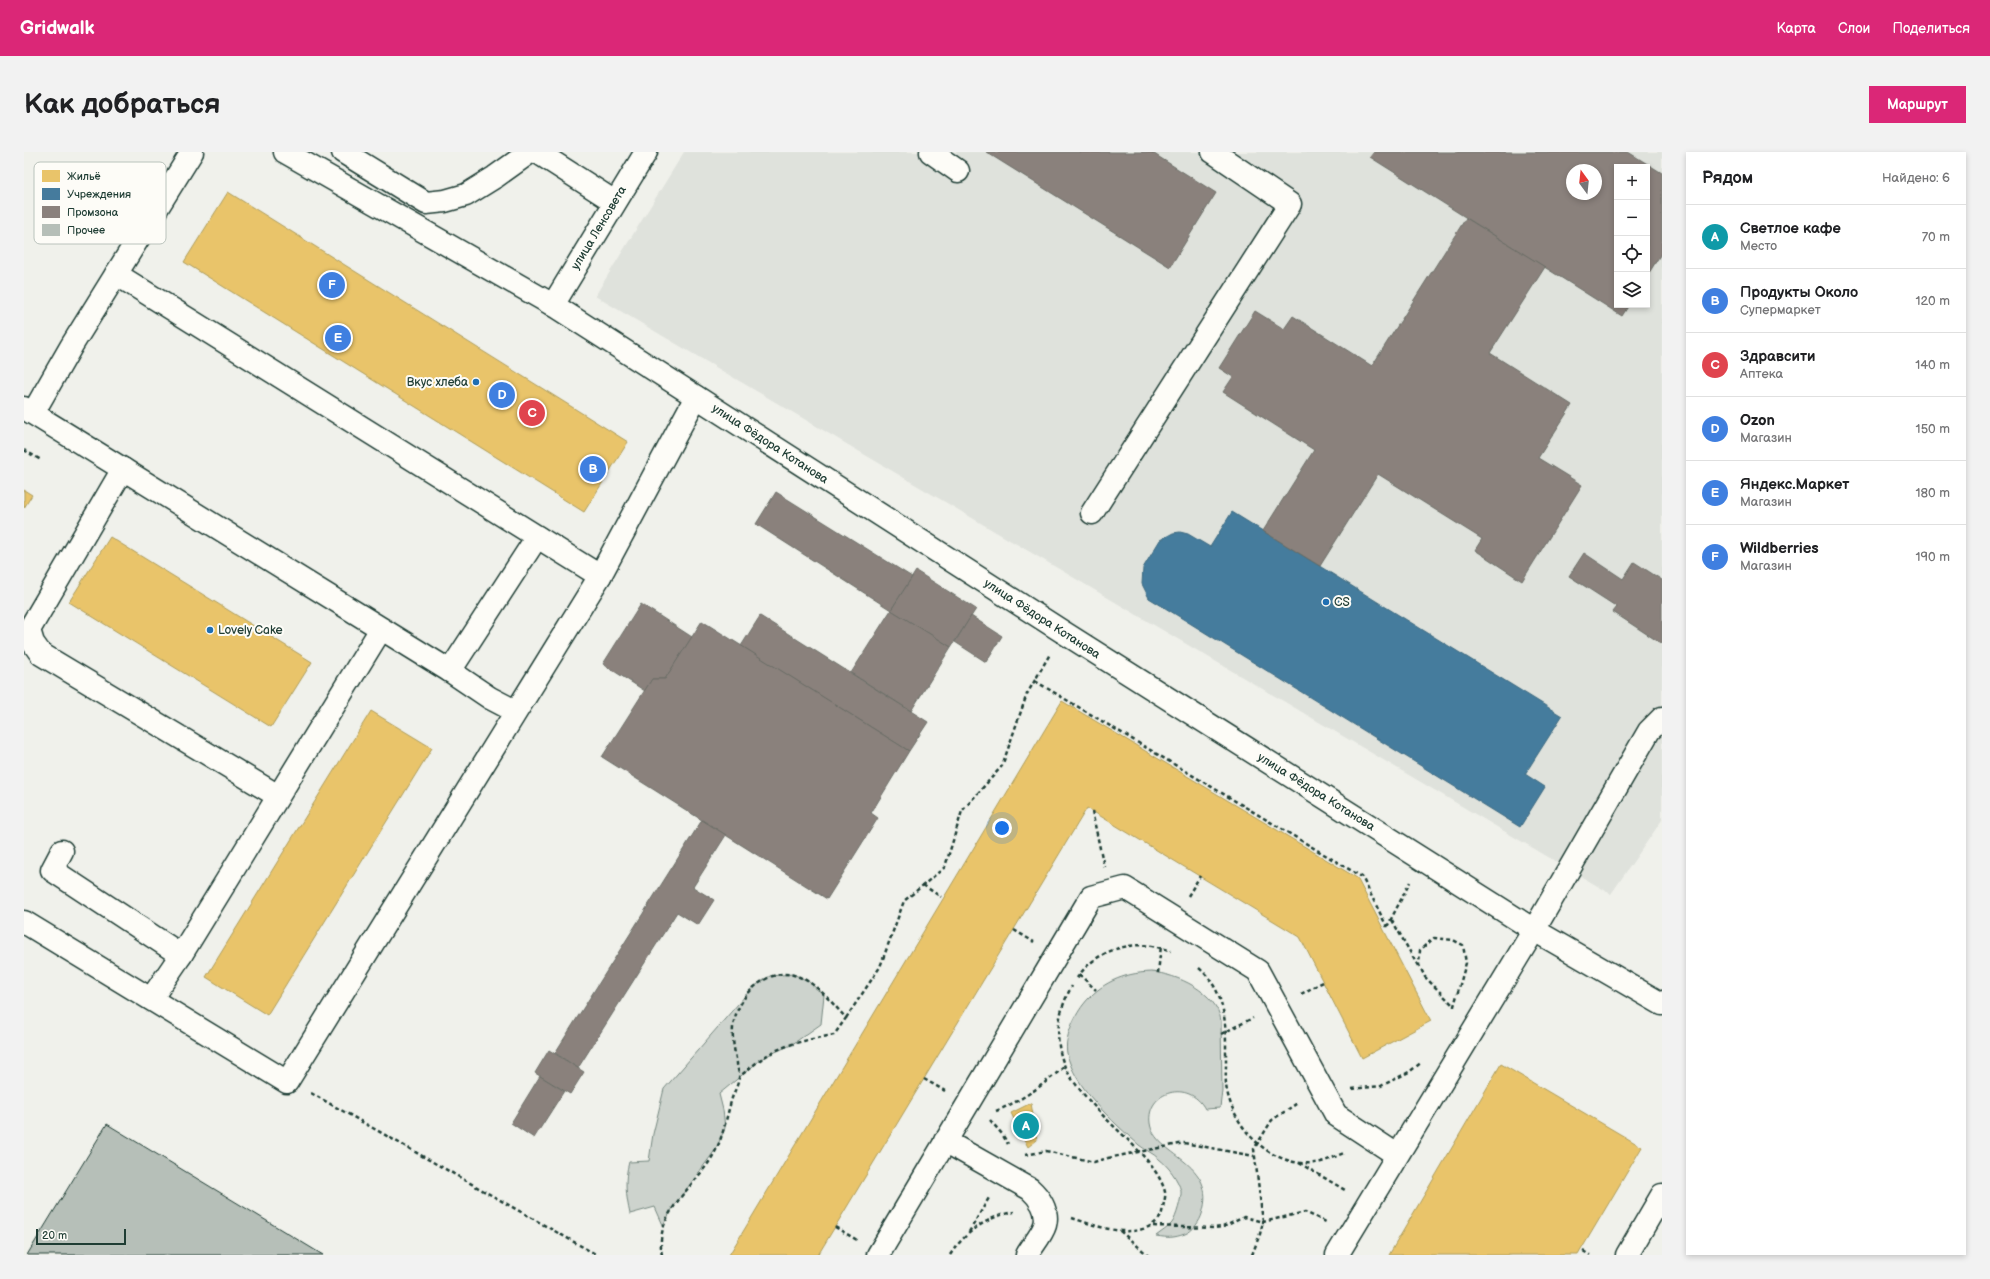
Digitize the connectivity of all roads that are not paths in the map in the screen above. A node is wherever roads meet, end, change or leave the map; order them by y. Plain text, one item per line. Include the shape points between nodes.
1 (192, 152) edge
2 (285, 152) edge
3 (343, 152) edge
4 (530, 152) edge
5 (538, 152) edge
6 (646, 152) edge
7 (931, 152) edge
8 (1213, 152) edge
9 (958, 171) dead end
10 (166, 194) edge
11 (615, 202) junction
12 (135, 244) edge
13 (116, 274) junction
14 (553, 305) junction
15 (696, 397) junction
16 (28, 410) edge
17 (123, 469) junction
18 (1092, 513) dead end
19 (537, 537) junction
20 (600, 576) junction
21 (381, 629) junction
22 (26, 633) edge
23 (450, 671) junction
24 (515, 711) junction
25 (1662, 718) edge
26 (278, 796) junction
27 (62, 851) dead end
28 (24, 922) edge
29 (1534, 930) junction
30 (181, 955) junction
31 (151, 999) junction
32 (1662, 1004) edge
33 (945, 1142) junction
34 (1397, 1155) junction
35 (1662, 1195) edge
36 (878, 1255) edge
37 (1027, 1255) edge
38 (1337, 1255) edge
39 (1627, 1255) edge

1 - 10 street
2 - 14 street, улица Фёдора Котанова
3 - 4 street via 426,203 466,195
5 - 11 street
6 - 11 street, улица Ленсовета
7 - 9 street
8 - 18 street via 1290,204
11 - 14 street, улица Ленсовета
12 - 13 street
13 - 16 street
13 - 19 street
14 - 15 street, улица Фёдора Котанова
15 - 20 street
15 - 29 street, улица Фёдора Котанова
16 - 17 street
17 - 21 street
17 - 22 street
19 - 20 street
19 - 23 street
20 - 24 street
21 - 23 street
21 - 26 street
22 - 26 street via 41,654
23 - 24 street via 490,698
24 - 31 street via 287,1082
25 - 29 street via 1649,731
26 - 30 street
27 - 30 street via 52,870
28 - 31 street
29 - 32 street, улица Фёдора Котанова
29 - 34 street
30 - 31 street
33 - 34 street via 1091,896 1125,888 1258,971 1336,1115
33 - 36 street
33 - 37 street via 1030,1189 1039,1197 1045,1225
34 - 38 street
35 - 39 street

